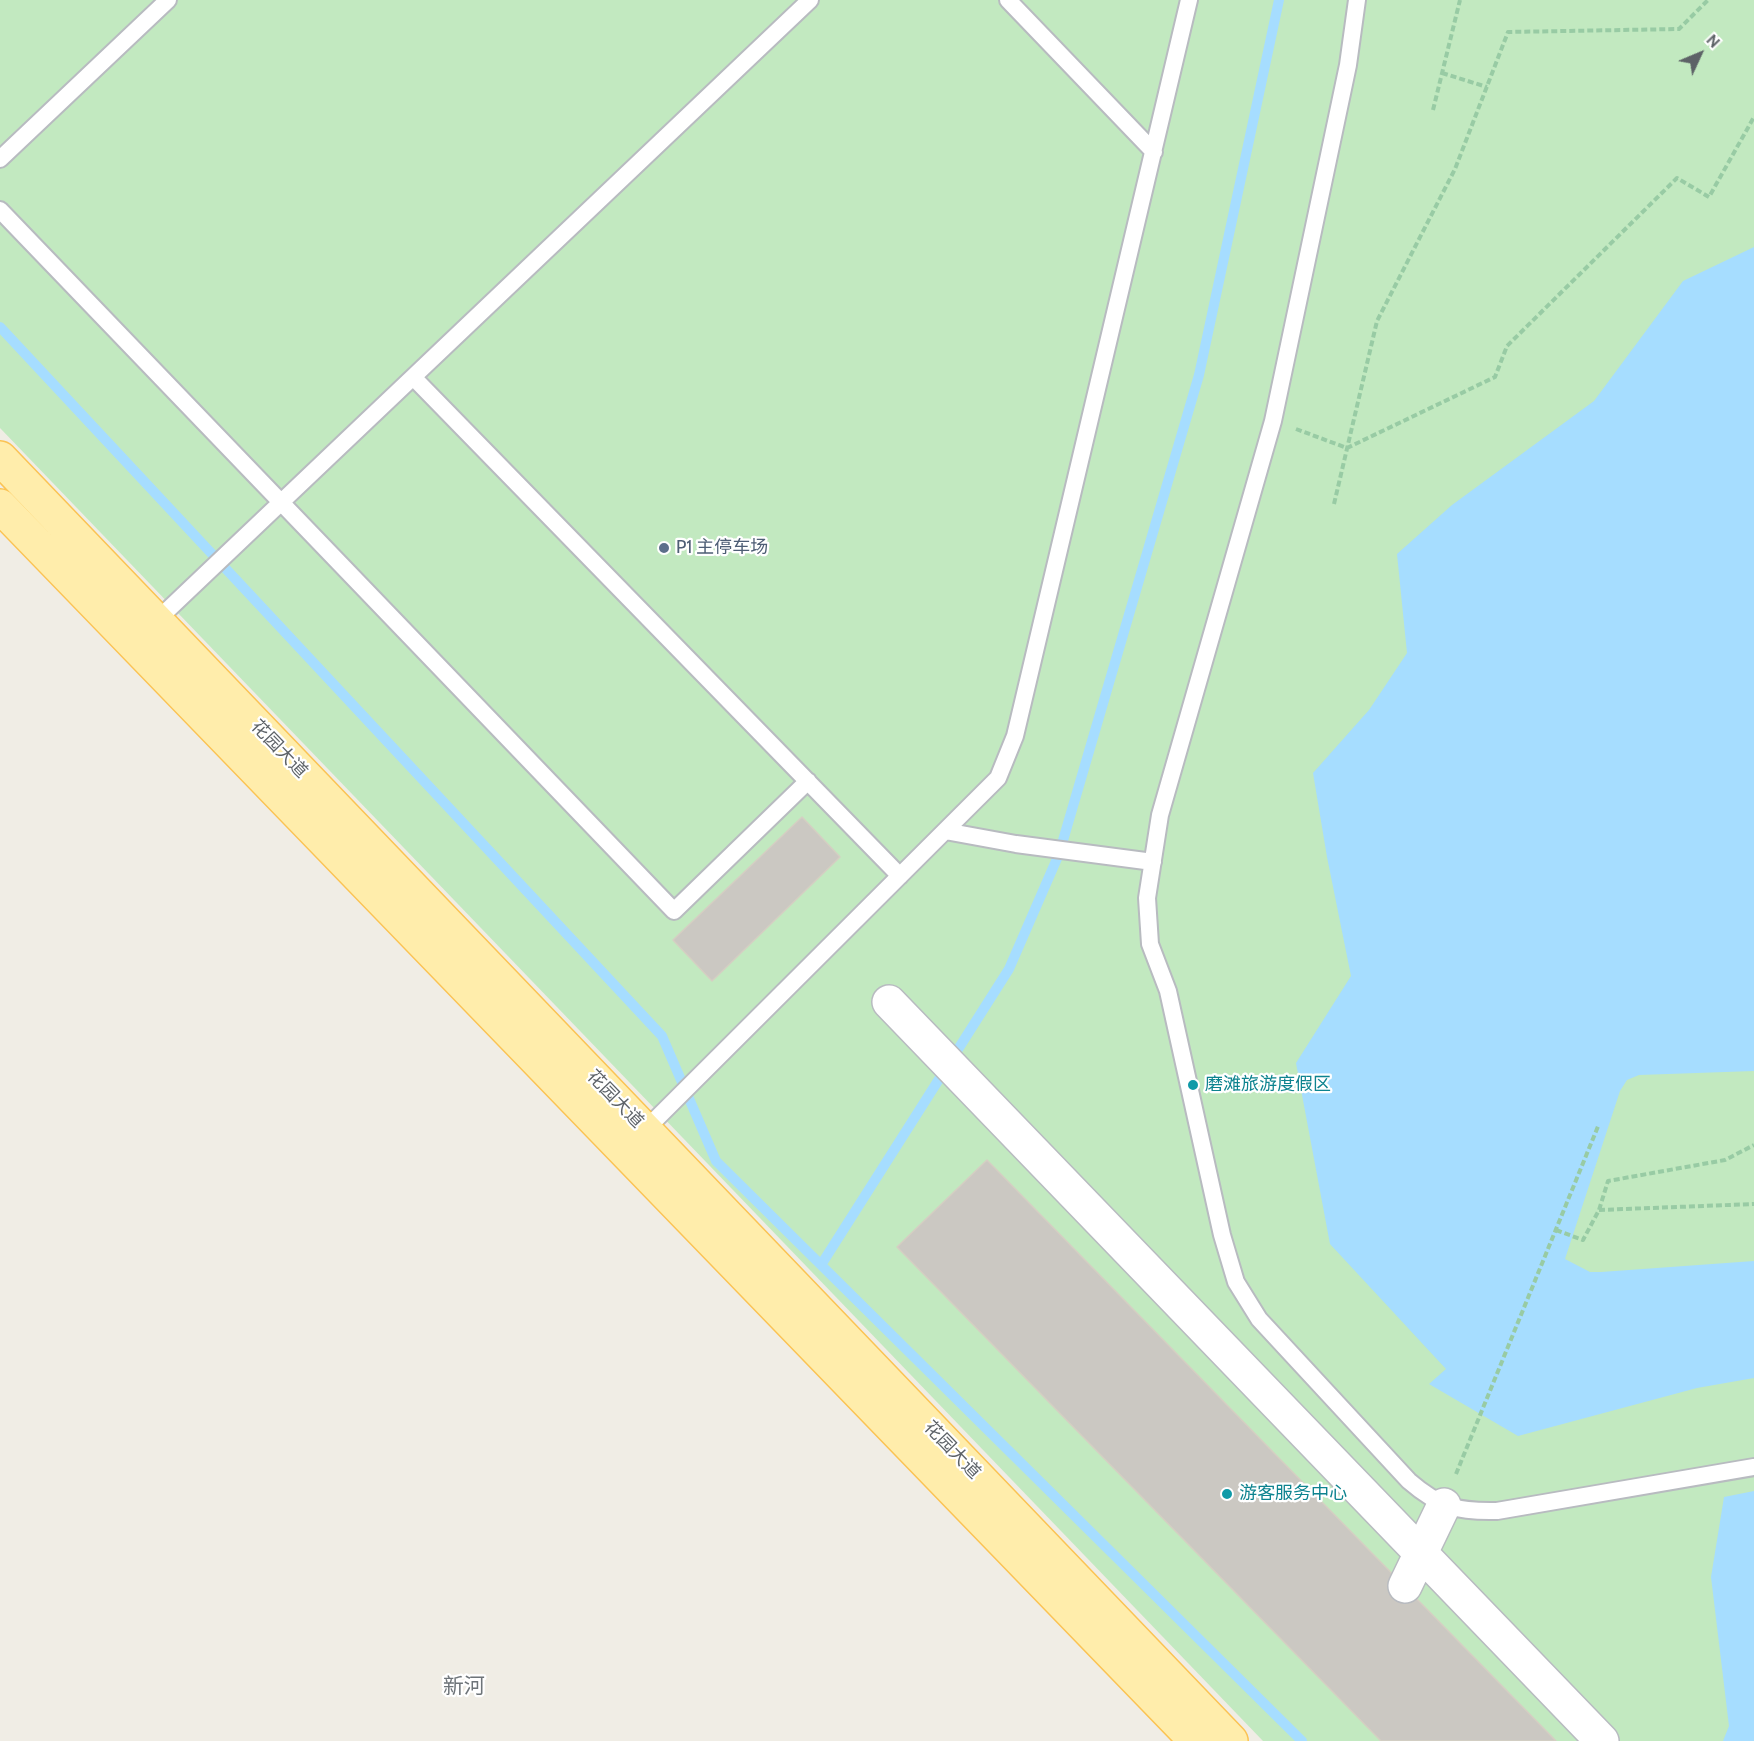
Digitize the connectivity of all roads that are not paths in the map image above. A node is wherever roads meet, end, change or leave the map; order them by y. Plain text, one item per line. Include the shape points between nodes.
1 (168, 0) edge
2 (810, 0) edge
3 (1008, 0) edge
4 (1189, 0) edge
5 (1357, 0) edge
6 (1154, 152) junction
7 (0, 159) edge
8 (0, 210) edge
9 (413, 377) junction
10 (0, 458) edge
11 (281, 502) junction
12 (0, 506) edge
13 (156, 621) junction
14 (133, 643) junction
15 (808, 781) junction
16 (945, 831) junction
17 (1153, 862) junction
18 (900, 876) junction
19 (889, 1002) dead end
20 (642, 1133) junction
21 (1754, 1467) edge
22 (1444, 1505) junction
23 (1420, 1553) junction
24 (1405, 1586) dead end
25 (1196, 1741) edge
26 (1231, 1741) edge
27 (1602, 1741) edge

1 - 7 lane
2 - 9 lane
3 - 6 lane
4 - 6 lane
5 - 17 lane via 1348,65 1273,421 1160,815
6 - 16 lane via 1015,736 998,778
8 - 11 lane
9 - 11 lane
9 - 15 lane
10 - 13 main road, 花园大道
11 - 13 lane
11 - 15 lane via 674,911
12 - 14 main road, 花园大道
13 - 14 lane
13 - 20 main road, 花园大道
14 - 20 main road, 花园大道
15 - 18 lane
16 - 17 lane
16 - 18 lane
17 - 22 lane via 1147,898 1150,944 1168,991 1219,1223 1236,1282 1259,1319 1409,1481
18 - 20 lane
19 - 23 street
20 - 25 main road, 花园大道
20 - 26 main road, 花园大道
21 - 22 lane via 1497,1511 1470,1512
22 - 23 street
23 - 24 street
23 - 27 street

